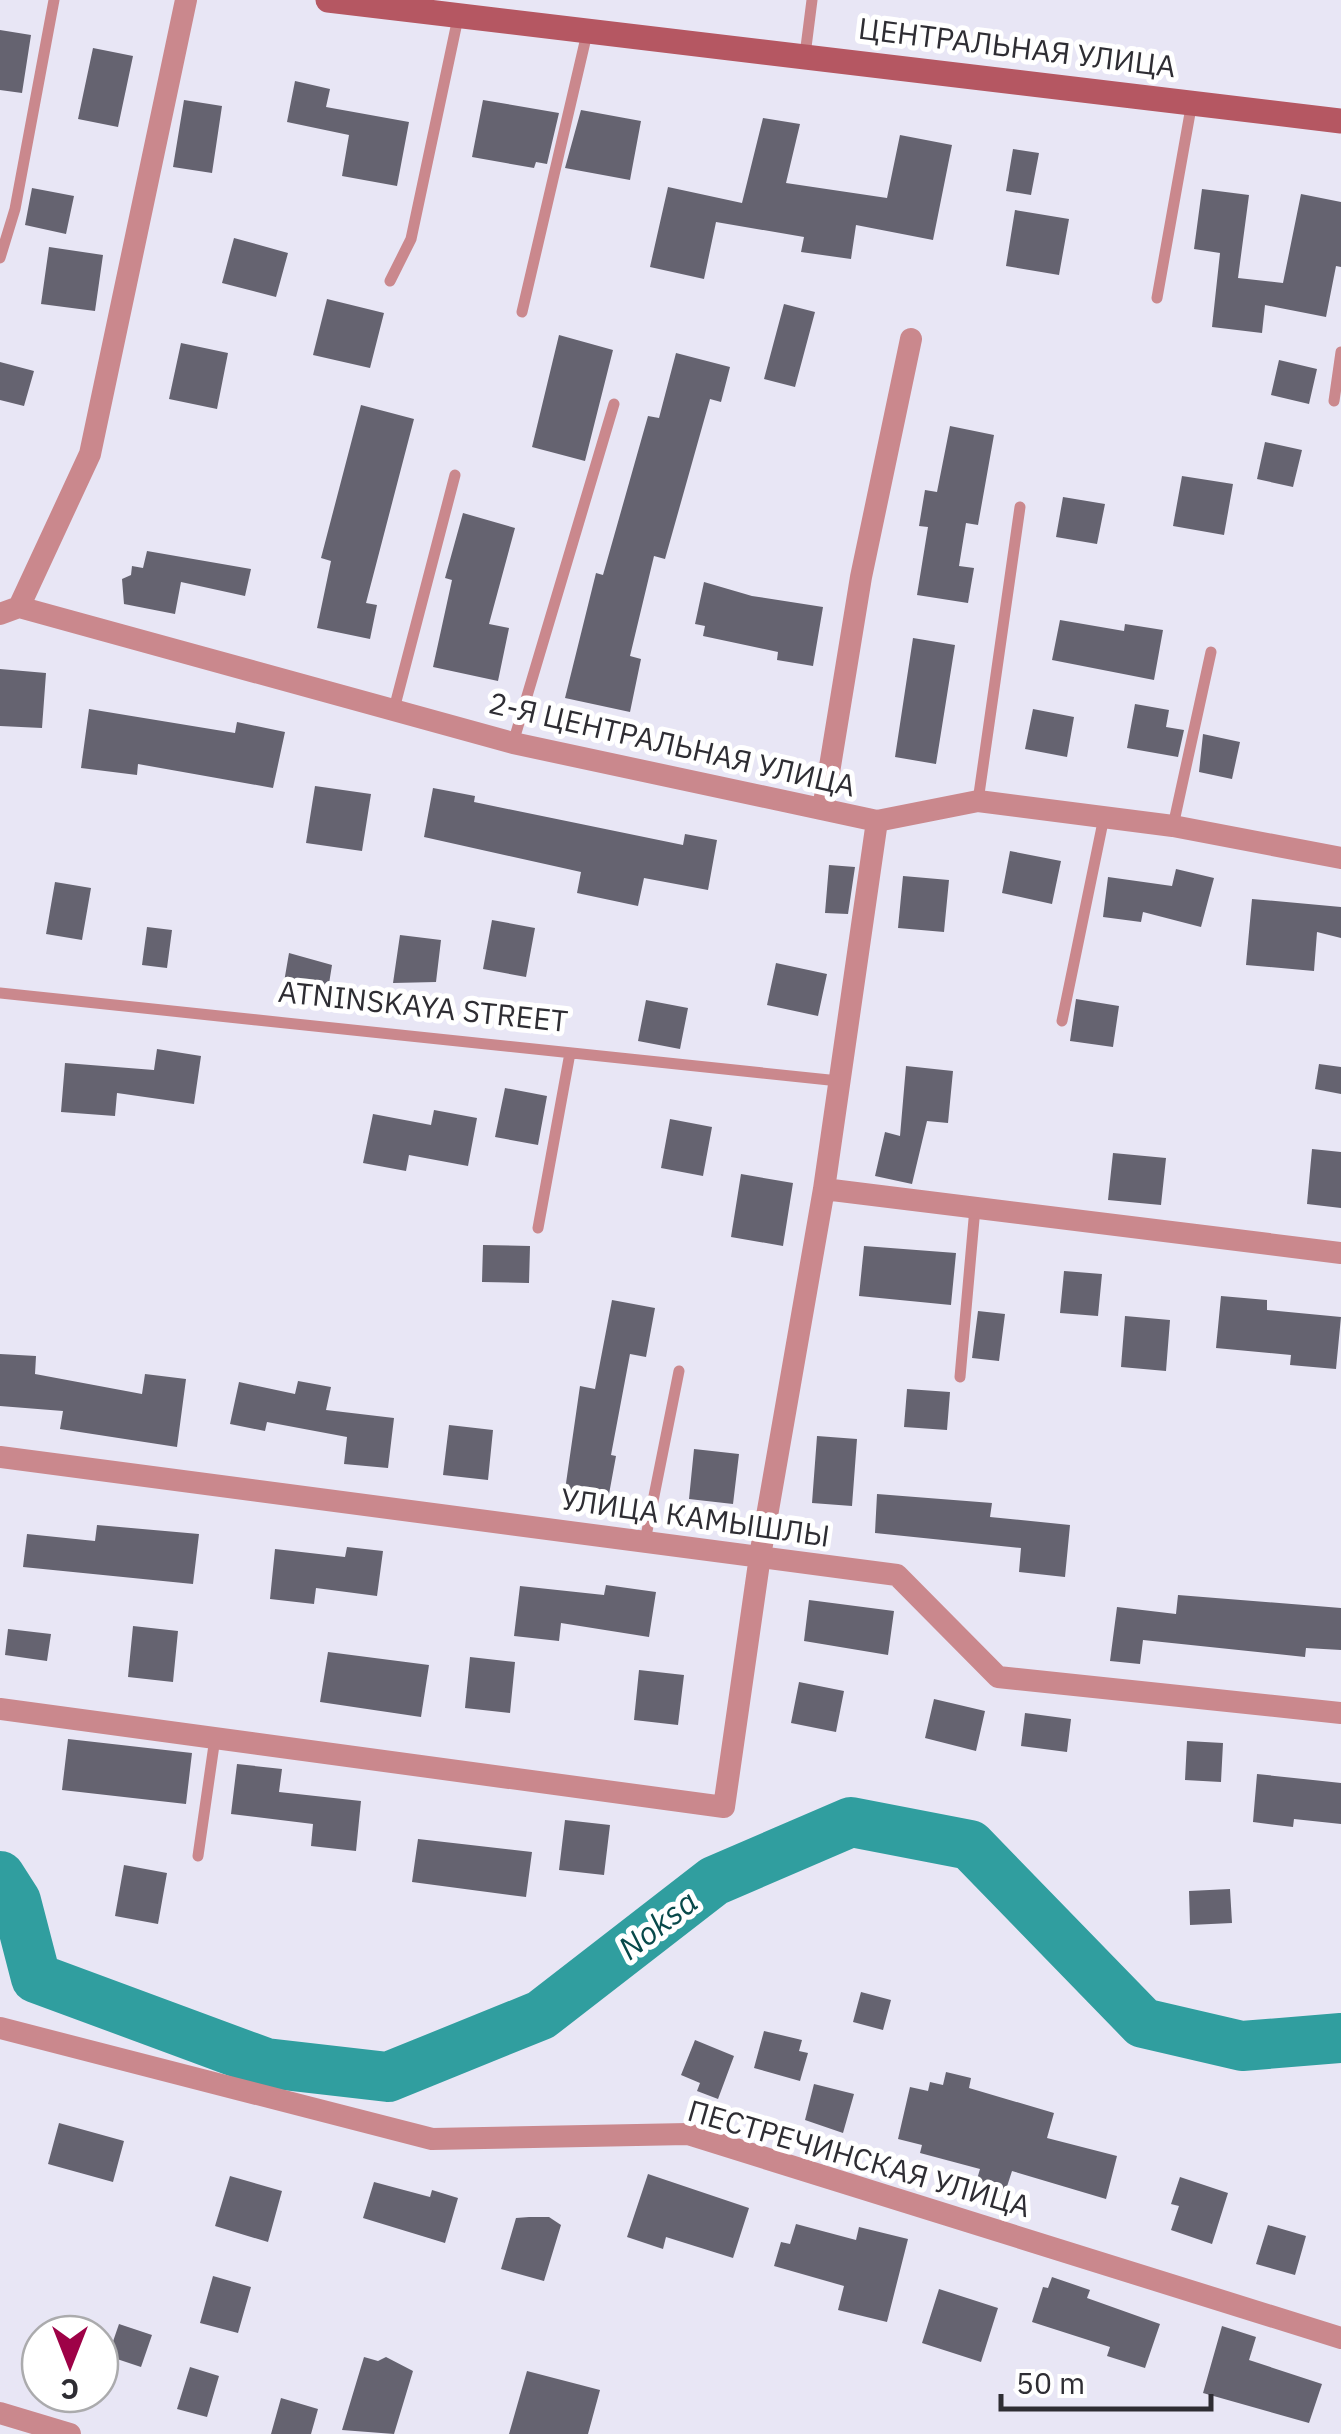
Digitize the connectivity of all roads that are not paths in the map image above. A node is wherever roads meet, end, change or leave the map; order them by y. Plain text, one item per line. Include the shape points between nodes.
1 (54, 0) edge
2 (186, 0) edge
3 (328, 0) edge
4 (812, 0) edge
5 (486, 8) edge
6 (458, 13) junction
7 (588, 29) junction
8 (805, 56) junction
9 (1192, 102) junction
10 (1341, 122) edge
11 (0, 258) edge
12 (390, 282) dead end
13 (1157, 298) dead end
14 (522, 312) dead end
15 (911, 339) dead end
16 (1341, 352) edge
17 (1334, 400) dead end
18 (614, 404) dead end
19 (455, 475) dead end
20 (1020, 507) dead end
21 (10, 611) edge
22 (1210, 652) dead end
23 (394, 709) junction
24 (513, 743) junction
25 (978, 801) junction
26 (823, 810) junction
27 (1104, 817) junction
28 (877, 821) junction
29 (1172, 826) junction
30 (1341, 858) edge
31 (0, 993) edge
32 (1062, 1022) dead end
33 (570, 1053) junction
34 (840, 1081) junction
35 (824, 1189) junction
36 (975, 1208) junction
37 (538, 1228) dead end
38 (1341, 1254) edge
39 (679, 1371) dead end
40 (960, 1377) dead end
41 (0, 1457) edge
42 (645, 1541) junction
43 (760, 1556) junction
44 (0, 1709) edge
45 (1341, 1714) edge
46 (215, 1738) junction
47 (198, 1856) dead end
48 (0, 2028) edge
49 (1341, 2338) edge
50 (0, 2413) edge
51 (70, 2434) edge

1 - 11 lane
2 - 21 street via 90,454
3 - 6 street, ЦЕНТРАЛЬНАЯ УЛИЦА
4 - 8 lane
5 - 6 street, ЦЕНТРАЛЬНАЯ УЛИЦА
5 - 7 street, ЦЕНТРАЛЬНАЯ УЛИЦА
6 - 12 lane via 412,239
7 - 8 street, ЦЕНТРАЛЬНАЯ УЛИЦА
7 - 14 lane
8 - 9 street, ЦЕНТРАЛЬНАЯ УЛИЦА
9 - 10 street, ЦЕНТРАЛЬНАЯ УЛИЦА
9 - 13 lane
15 - 26 street via 861,577
16 - 17 lane
18 - 24 lane
19 - 23 lane
20 - 25 lane
21 - 23 street, 2-Я ЦЕНТРАЛЬНАЯ УЛИЦА
22 - 29 lane
23 - 24 street, 2-Я ЦЕНТРАЛЬНАЯ УЛИЦА
24 - 26 street, 2-Я ЦЕНТРАЛЬНАЯ УЛИЦА
25 - 27 street, 2-Я ЦЕНТРАЛЬНАЯ УЛИЦА
25 - 28 street, 2-Я ЦЕНТРАЛЬНАЯ УЛИЦА
26 - 28 street, 2-Я ЦЕНТРАЛЬНАЯ УЛИЦА
27 - 29 street, 2-Я ЦЕНТРАЛЬНАЯ УЛИЦА
27 - 32 lane
28 - 34 street
29 - 30 street, 2-Я ЦЕНТРАЛЬНАЯ УЛИЦА
31 - 33 lane, ATNINSKAYA STREET
33 - 34 lane, ATNINSKAYA STREET
33 - 37 lane
34 - 35 street
35 - 36 street
35 - 43 street
36 - 38 street
36 - 40 lane
39 - 42 lane
41 - 42 street, УЛИЦА КАМЫШЛЫ
42 - 43 street, УЛИЦА КАМЫШЛЫ
43 - 45 street, УЛИЦА КАМЫШЛЫ via 897,1575 998,1678
43 - 46 street via 724,1807
44 - 46 street
46 - 47 lane
48 - 49 street, ПЕСТРЕЧИНСКАЯ УЛИЦА via 432,2140 688,2134
50 - 51 street

